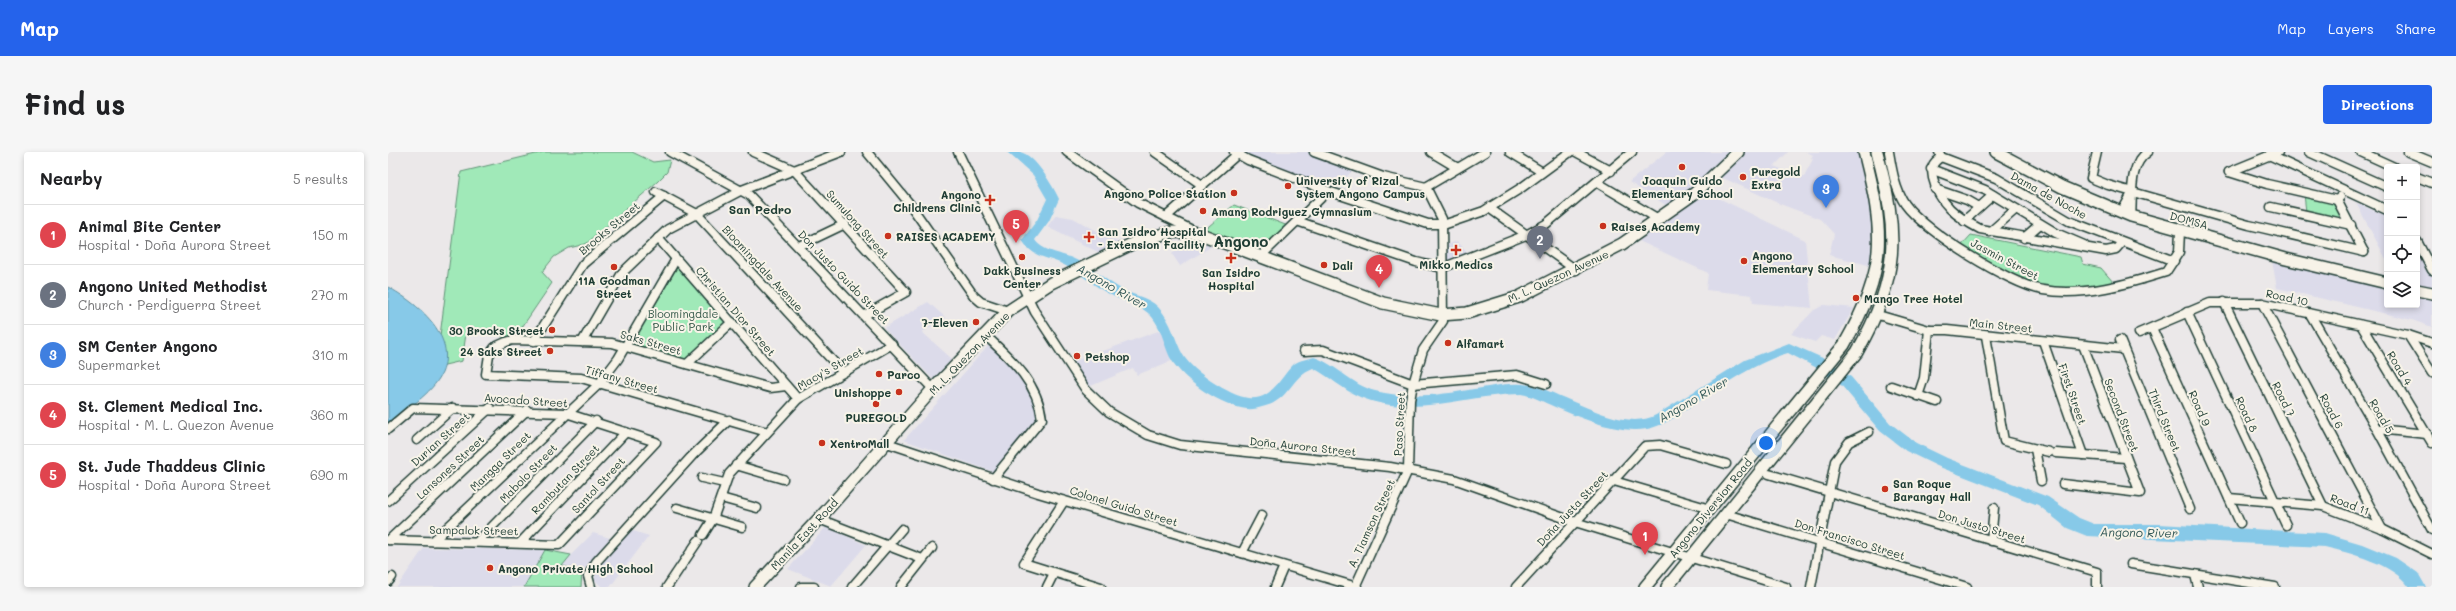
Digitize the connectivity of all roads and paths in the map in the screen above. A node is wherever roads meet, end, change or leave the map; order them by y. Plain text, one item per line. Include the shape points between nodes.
1 (753, 152) edge
2 (841, 152) edge
3 (867, 152) edge
4 (958, 152) edge
5 (1082, 152) edge
6 (1155, 152) edge
7 (1314, 152) edge
8 (1431, 152) edge
9 (1485, 152) edge
10 (1510, 152) edge
11 (1570, 152) edge
12 (1576, 152) edge
13 (1632, 152) edge
14 (1864, 152) edge
15 (1877, 152) edge
16 (1889, 152) edge
17 (1996, 152) edge
18 (2098, 152) edge
19 (2148, 152) edge
20 (2278, 152) edge
21 (2309, 152) edge
22 (2361, 152) edge
23 (2408, 152) edge
24 (675, 153) edge
25 (1237, 153) edge
26 (1736, 153) edge
27 (1070, 154) edge
28 (1940, 155) edge
29 (2269, 155) junction
30 (2432, 162) edge
31 (2387, 164) edge
32 (1456, 167) junction
33 (1931, 169) junction
34 (794, 170) junction
35 (1611, 171) junction
36 (1542, 172) junction
37 (2420, 180) edge
38 (2432, 183) edge
39 (1597, 184) junction
40 (1202, 185) junction
41 (2384, 186) edge
42 (1426, 187) junction
43 (1935, 189) junction
44 (742, 190) junction
45 (1328, 191) junction
46 (2345, 191) junction
47 (656, 192) dead end
48 (2131, 194) junction
49 (1993, 195) junction
50 (664, 196) junction
51 (2337, 200) junction
52 (1979, 207) junction
53 (2271, 207) dead end
54 (1489, 208) junction
55 (2016, 209) junction
56 (2384, 209) edge
57 (697, 214) junction
58 (2126, 215) junction
59 (1166, 217) junction
60 (1298, 221) junction
61 (1659, 221) junction
62 (1964, 221) junction
63 (845, 224) junction
64 (2040, 224) junction
65 (1442, 225) junction
66 (2351, 225) junction
67 (2180, 231) junction
68 (1990, 232) junction
69 (1198, 233) junction
70 (1526, 235) junction
71 (658, 238) junction
72 (2024, 238) junction
73 (2122, 242) junction
74 (799, 246) junction
75 (2420, 247) edge
76 (2094, 250) junction
77 (1260, 256) junction
78 (676, 259) junction
79 (2174, 261) junction
80 (1879, 263) junction
81 (1893, 266) junction
82 (1442, 268) junction
83 (1576, 270) junction
84 (2432, 270) edge
85 (2384, 281) edge
86 (2420, 291) edge
87 (2432, 293) edge
88 (1027, 297) junction
89 (2224, 302) junction
90 (2262, 303) junction
91 (1864, 310) junction
92 (1008, 311) junction
93 (2187, 312) junction
94 (2310, 314) junction
95 (865, 315) junction
96 (1443, 315) junction
97 (1878, 315) junction
98 (732, 322) junction
99 (2361, 325) junction
100 (2152, 328) junction
101 (1929, 330) junction
102 (2139, 333) dead end
103 (984, 334) junction
104 (2408, 335) junction
105 (1986, 336) junction
106 (2120, 340) dead end
107 (534, 341) junction
108 (2043, 341) junction
109 (582, 342) junction
110 (2432, 343) edge
111 (892, 344) junction
112 (2083, 345) junction
113 (625, 346) junction
114 (2123, 349) junction
115 (1304, 351) dead end
116 (488, 355) joint
117 (687, 364) junction
118 (843, 372) junction
119 (2432, 373) edge
120 (599, 384) junction
121 (1546, 384) dead end
122 (786, 386) junction
123 (1412, 386) junction
124 (1891, 386) dead end
125 (933, 389) junction
126 (1918, 396) junction
127 (798, 399) junction
128 (1936, 402) dead end
129 (453, 408) junction
130 (490, 408) junction
131 (527, 410) junction
132 (566, 413) junction
133 (729, 420) junction
134 (596, 421) junction
135 (2377, 428) junction
136 (388, 429) edge
137 (626, 432) junction
138 (767, 432) junction
139 (1870, 432) dead end
140 (2427, 434) junction
141 (417, 440) dead end
142 (656, 442) joint
143 (887, 443) junction
144 (2432, 443) edge
145 (2035, 449) junction
146 (2083, 455) junction
147 (2126, 458) junction
148 (1726, 464) dead end
149 (736, 465) junction
150 (1408, 470) junction
151 (1769, 474) dead end
152 (702, 478) dead end
153 (783, 479) dead end
154 (993, 479) junction
155 (853, 481) joint
156 (1614, 481) junction
157 (2041, 481) dead end
158 (724, 483) junction
159 (2063, 484) dead end
160 (1829, 492) junction
161 (721, 498) junction
162 (2229, 498) junction
163 (1064, 501) junction
164 (388, 502) edge
165 (2276, 502) junction
166 (2323, 506) junction
167 (677, 508) dead end
168 (757, 508) dead end
169 (1994, 508) dead end
170 (1710, 509) junction
171 (2190, 509) dead end
172 (1726, 514) junction
173 (1262, 515) dead end
174 (713, 519) junction
175 (819, 519) junction
176 (1575, 522) junction
177 (2240, 523) dead end
178 (2286, 525) dead end
179 (742, 527) dead end
180 (902, 529) dead end
181 (2382, 529) junction
182 (2432, 530) edge
183 (388, 540) edge
184 (434, 541) junction
185 (1991, 541) junction
186 (477, 542) junction
187 (520, 543) junction
188 (1819, 543) junction
189 (559, 545) joint
190 (888, 546) junction
191 (932, 548) dead end
192 (1675, 552) junction
193 (1242, 553) junction
194 (2432, 554) edge
195 (1691, 557) junction
196 (922, 559) junction
197 (2131, 564) dead end
198 (1284, 566) junction
199 (1054, 572) junction
200 (2195, 575) junction
201 (388, 577) edge
202 (388, 582) edge
203 (2248, 585) edge
204 (1518, 586) edge
205 (592, 587) edge
206 (666, 587) edge
207 (755, 587) edge
208 (800, 587) edge
209 (814, 587) edge
210 (852, 587) edge
211 (901, 587) edge
212 (1047, 587) edge
213 (1101, 587) edge
214 (1275, 587) edge
215 (1356, 587) edge
216 (1645, 587) edge
217 (1667, 587) edge
218 (1786, 587) edge
219 (1811, 587) edge
220 (1968, 587) edge
221 (2097, 587) edge
222 (2198, 587) edge
223 (2275, 587) edge

1 - 34 street
2 - 34 street
3 - 92 street via 909,204 974,296 981,302
4 - 88 street, Doña Aurora Street
5 - 27 street
6 - 40 street
7 - 42 street via 1356,168
8 - 32 street
9 - 32 street
10 - 36 street
11 - 36 street
12 - 35 street
13 - 35 street
14 - 80 main road, Angono Diversion Road via 1879,214
15 - 81 main road, Angono Diversion Road via 1890,205 1894,235
16 - 79 street, Jasmin Street via 1893,174 1907,206 1942,237 2030,286 2043,290 2063,290 2120,284 2166,272
17 - 58 main road, DOMSA via 2042,178
18 - 48 street via 2091,178
19 - 48 street via 2139,159
20 - 29 street
21 - 41 street
22 - 31 street
23 - 30 street
24 - 44 street, Don Justo Guido Street
25 - 40 street
25 - 45 street
26 - 61 main road, M. L. Quezon Avenue via 1691,196
27 - 59 street via 1115,188
28 - 33 street
28 - 73 street, Dama de Noche via 1996,178 2069,221
29 - 46 street
29 - 51 street via 2229,172 2267,184
32 - 42 street
33 - 43 street
33 - 49 street
34 - 44 street
34 - 63 street, Sumulong Street
35 - 39 street
36 - 54 street
37 - 38 street
39 - 61 street
39 - 70 street via 1546,224
40 - 59 street
42 - 65 street via 1442,219
43 - 52 street
43 - 62 street via 1942,202
44 - 57 street
44 - 74 street, Don Justo Guido Street
45 - 60 street
45 - 65 street via 1428,224
46 - 51 street
46 - 56 street
47 - 50 street, Bloomingdale Avenue
48 - 58 street via 2132,205
48 - 66 street via 2364,252
49 - 52 street
49 - 55 street
50 - 57 street, Bloomingdale Avenue
50 - 107 street, Brooks Street via 583,264
51 - 66 street
52 - 62 street
53 - 66 street
54 - 65 street
54 - 70 street
55 - 64 street
55 - 68 street
57 - 71 street
57 - 118 street, Bloomingdale Avenue
58 - 67 main road, DOMSA
59 - 69 street
60 - 77 street
60 - 82 street via 1416,262
61 - 83 main road, M. L. Quezon Avenue via 1604,256
62 - 68 street
63 - 74 street
63 - 95 street, Sumulong Street via 906,292
64 - 72 street
64 - 76 street
65 - 82 street
67 - 79 street via 2179,252
67 - 85 main road, DOMSA
68 - 72 street
69 - 77 main road, M. L. Quezon Avenue
69 - 88 main road, M. L. Quezon Avenue via 1172,232 1154,235 1094,261
70 - 82 street
70 - 83 street
71 - 78 street, Christian Dior Street
71 - 109 street via 622,273
72 - 76 street
73 - 76 street via 2112,250
73 - 79 street, Dama de Noche
74 - 95 street, Don Justo Guido Street
75 - 84 street
77 - 96 main road, M. L. Quezon Avenue via 1395,307
78 - 98 street, Christian Dior Street
78 - 113 street, Mangga Street
80 - 81 main road
80 - 91 main road, Angono Diversion Road
81 - 97 main road, Angono Diversion Road
82 - 96 street
83 - 96 main road, M. L. Quezon Avenue via 1517,298 1480,309
86 - 87 main road
88 - 92 main road, M. L. Quezon Avenue
88 - 150 street, Doña Aurora Street via 1086,390 1109,412 1148,435 1180,445
89 - 90 street, Road 10
89 - 93 street, Road 10 via 2210,303
89 - 166 street, Road 7
90 - 94 street, Road 10
90 - 181 street, Road 6
91 - 97 main road
91 - 170 main road, Angono Diversion Road via 1844,345
92 - 103 main road, M. L. Quezon Avenue
93 - 100 street, Road 10
93 - 165 street, Road 8
94 - 99 street, Road 10
94 - 135 street, Road 5
95 - 111 street, Don Justo Guido Street
96 - 123 street, Paso Street via 1440,327 1423,350
97 - 101 street, Main Street
97 - 172 main road, Angono Diversion Road via 1857,352
98 - 117 street
98 - 122 street, Christian Dior Street
99 - 104 street, Road 10
99 - 140 street, Road 4
100 - 102 street, Road 10
100 - 162 street, Road 9
101 - 105 street, Main Street
101 - 126 street via 1924,378
103 - 125 main road, M. L. Quezon Avenue
103 - 154 street via 1012,360 1026,378 1040,403 1042,414 1042,419
104 - 110 street, Road 10
104 - 119 street
105 - 108 street, Main Street
105 - 145 street via 2004,441
106 - 114 street, Third Street
107 - 109 street, Saks Street
107 - 116 street, Saks Street via 500,343
108 - 112 street, Main Street
108 - 146 street, First Street
109 - 113 street, Saks Street
111 - 118 street, Macy's Street
111 - 125 street, Don Justo Guido Street
112 - 114 street, Main Street
112 - 147 street, Second Street
113 - 117 street, Saks Street
113 - 120 street, Mangga Street
114 - 171 street, Third Street
115 - 123 street via 1323,350
116 - 120 street, Tiffany Street via 486,374 561,376 581,378
117 - 122 street, Saks Street via 770,388
118 - 127 street, Macy's Street
120 - 132 street, Mangga Street
120 - 133 street, Tiffany Street
121 - 123 street via 1517,375
122 - 127 street, Christian Dior Street
123 - 150 street, Paso Street
124 - 126 street
125 - 143 main road, M. L. Quezon Avenue
126 - 128 street
127 - 138 street, Macy's Street
129 - 130 street, Avocado Street
129 - 136 street, Avocado Street via 414,408
129 - 141 street
130 - 131 street, Avocado Street
130 - 164 street, Durian Street
131 - 132 street, Avocado Street
131 - 183 street, Lansones Street
132 - 134 street, Avocado Street
132 - 184 street, Mangga Street
133 - 138 street, Tiffany Street
133 - 205 street via 692,456 596,562 588,576
134 - 137 street, Avocado Street
134 - 186 street, Mabolo Street
135 - 140 street
135 - 182 street, Road 5
137 - 142 street, Avocado Street
137 - 187 street, Rambutan Street
138 - 149 street, Macy's Street
139 - 160 street via 1855,437 1839,452
140 - 144 street, Road 4
142 - 189 street, Santol Street
143 - 154 street, Colonel Guido Street
143 - 155 main road, M. L. Quezon Avenue
145 - 146 street
145 - 157 street
146 - 147 street
147 - 159 street, Second Street via 2140,492
148 - 156 street, Doña Justa Street via 1652,444 1645,446
149 - 153 street
149 - 158 street, Macy's Street
150 - 176 street, Doña Aurora Street via 1477,486
150 - 215 street, A. Tiamson Street
151 - 160 street, Don Justo Street
152 - 158 street
154 - 163 street, Colonel Guido Street
155 - 175 main road, Manila East Road
156 - 170 street
156 - 176 street, Doña Justa Street
158 - 161 street
160 - 185 street, Don Justo Street
160 - 188 street
161 - 168 street
161 - 174 street
162 - 165 street, Road 11
162 - 177 street, Road 9
163 - 193 street, Colonel Guido Street
163 - 199 street via 1024,563
165 - 166 street, Road 11
165 - 178 street, Road 8
166 - 181 street, Road 11
167 - 174 street
169 - 185 street
170 - 192 main road, Angono Diversion Road
172 - 188 street, Don Francisco Street
172 - 195 main road, Angono Diversion Road
173 - 193 street
174 - 179 street
174 - 206 street
175 - 190 street
175 - 207 main road, Manila East Road
176 - 192 street, Doña Aurora Street
176 - 204 street, Doña Justa Street
180 - 190 street
181 - 194 street, Road 11
183 - 184 street, Sampalok Street
184 - 186 street, Sampalok Street
185 - 221 street, Don Justo Street via 2097,572
186 - 187 street, Sampalok Street
187 - 189 street, Sampalok Street
188 - 219 street
188 - 220 street, Don Francisco Street
190 - 196 street
190 - 210 street
191 - 196 street
192 - 195 street, Doña Aurora Street
192 - 216 main road, Angono Diversion Road
193 - 198 street, Colonel Guido Street
195 - 217 main road, Angono Diversion Road
195 - 218 street, Doña Aurora Street
196 - 211 street
197 - 200 street
198 - 214 street
198 - 215 street, Colonel Guido Street
199 - 212 street
199 - 213 street
200 - 203 street
200 - 222 street
201 - 202 street via 392,577
203 - 223 street
208 - 209 street

